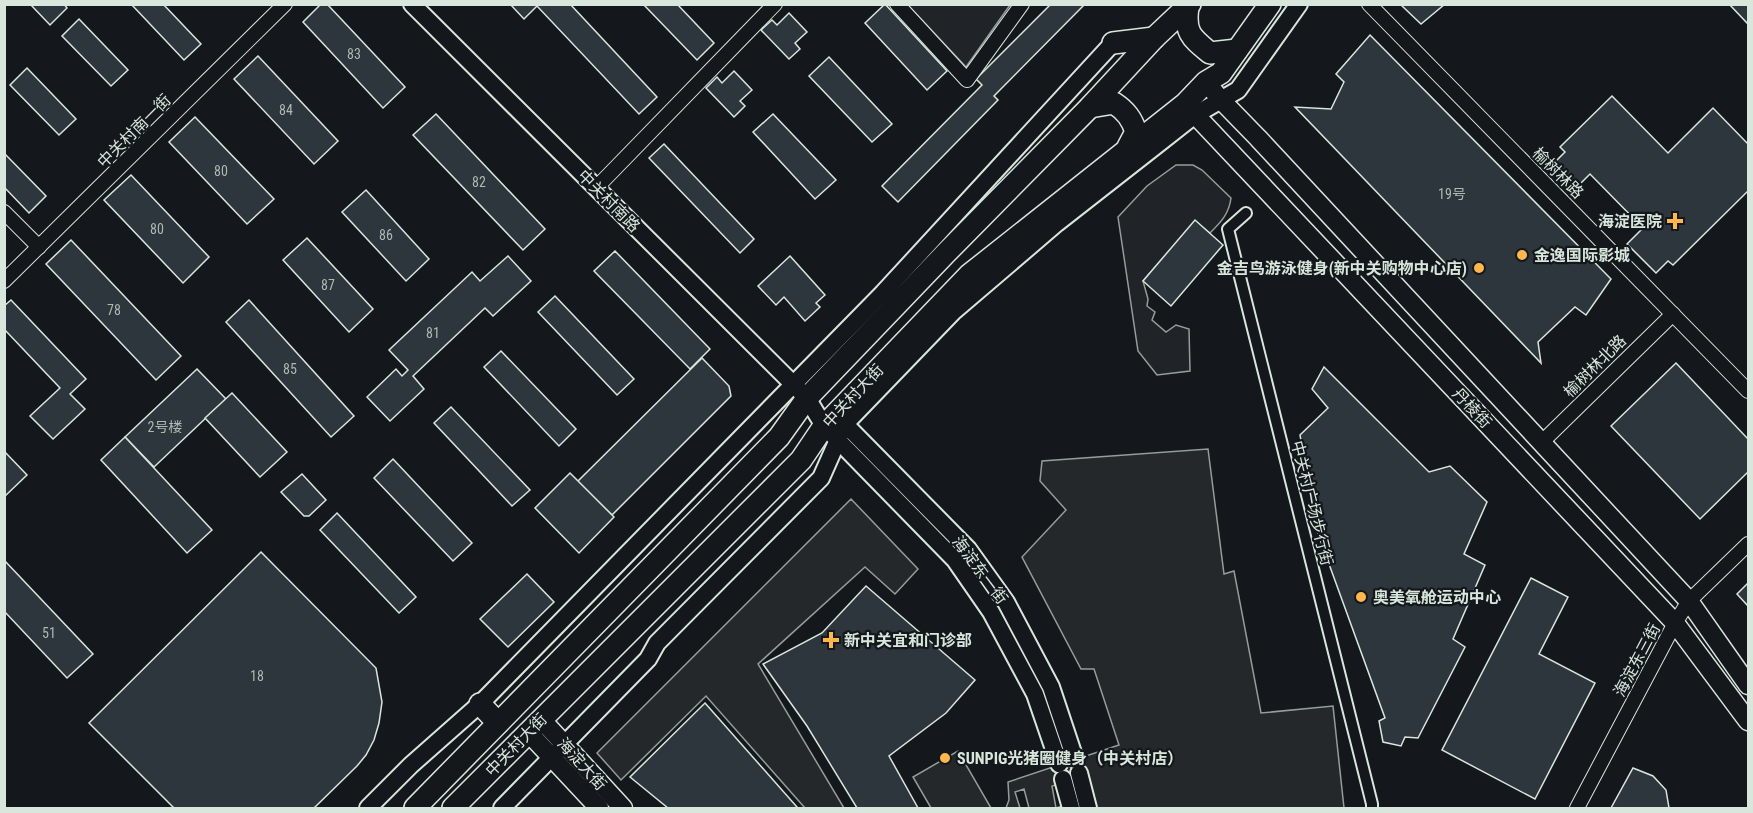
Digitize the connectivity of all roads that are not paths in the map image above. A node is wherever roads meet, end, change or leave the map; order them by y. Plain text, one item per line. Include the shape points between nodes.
1 (285, 4) edge
2 (412, 4) edge
3 (775, 4) edge
4 (897, 4) edge
5 (1022, 4) edge
6 (1270, 4) edge
7 (1299, 4) edge
8 (1369, 4) edge
9 (1189, 6) edge
10 (1154, 39) junction
11 (1113, 43) joint
12 (1237, 50) junction
13 (1206, 82) junction
14 (1221, 100) junction
15 (1090, 107) junction
16 (1190, 109) junction
17 (1128, 147) junction
18 (596, 188) junction
19 (4, 212) edge
20 (1246, 213) dead end
21 (39, 247) junction
22 (4, 280) edge
23 (1672, 314) junction
24 (800, 391) junction
25 (1749, 391) edge
26 (835, 426) junction
27 (1541, 443) junction
28 (1749, 544) edge
29 (1689, 602) junction
30 (1675, 623) junction
31 (1749, 685) edge
32 (480, 704) junction
33 (1749, 721) edge
34 (498, 723) junction
35 (534, 726) junction
36 (564, 744) junction
37 (552, 758) junction
38 (1069, 769) junction
39 (368, 808) edge
40 (415, 808) edge
41 (453, 808) edge
42 (502, 808) edge
43 (599, 808) edge
44 (623, 808) edge
45 (1071, 808) edge
46 (1088, 808) edge
47 (1372, 808) edge
48 (1576, 808) edge

1 - 21 street, 中关村南一街
2 - 18 street, 中关村南路
3 - 18 street
4 - 5 street via 967,80
6 - 12 main road, 中关村大街
7 - 14 street, 中关村大街 via 1238,90
8 - 23 street, 榆树林路
9 - 10 main road, 中关村大街
9 - 12 main road via 1186,19 1191,37 1210,53
10 - 11 main road
10 - 15 main road, 中关村大街
11 - 24 street, 中关村大街 via 883,292
12 - 13 main road, 中关村大街 via 1221,73
13 - 14 main road, 丹棱街
13 - 16 main road, 中关村大街
14 - 16 street, 中关村大街
14 - 27 main road, 丹棱街
15 - 17 main road via 1114,103 1124,110 1136,132
15 - 24 main road, 中关村大街 via 938,261
16 - 17 main road, 中关村大街
16 - 26 street, 中关村大街 via 983,285
16 - 30 main road, 丹棱街
17 - 26 main road, 中关村大街 via 969,275
18 - 24 street, 中关村南路
19 - 21 street
20 - 47 street, 中关村广场步行街 via 1228,230
21 - 22 street, 中关村南一街
23 - 25 street, 榆树林路
23 - 27 street, 榆树林北路
24 - 26 street, 中关村南路
24 - 32 street, 中关村大街
24 - 34 main road, 中关村大街 via 779,437
26 - 35 main road, 中关村大街
26 - 36 street via 821,478 657,643 648,659
26 - 38 street, 海淀东一街 via 968,549 1006,602 1051,687
27 - 29 main road, 丹棱街
28 - 29 street, 海淀东三街
29 - 30 street, 海淀东三街
29 - 31 main road, 丹棱街
30 - 33 main road, 丹棱街
30 - 48 street, 海淀东三街
32 - 34 main road
32 - 39 street, 中关村大街
34 - 40 main road, 中关村大街
35 - 36 main road, 海淀大街
35 - 37 main road, 海淀大街
35 - 41 main road, 中关村大街
36 - 37 street
36 - 44 main road, 海淀大街
37 - 42 street
37 - 43 main road, 海淀大街
38 - 45 street, 海淀东一街
38 - 46 street, 海淀东一街

